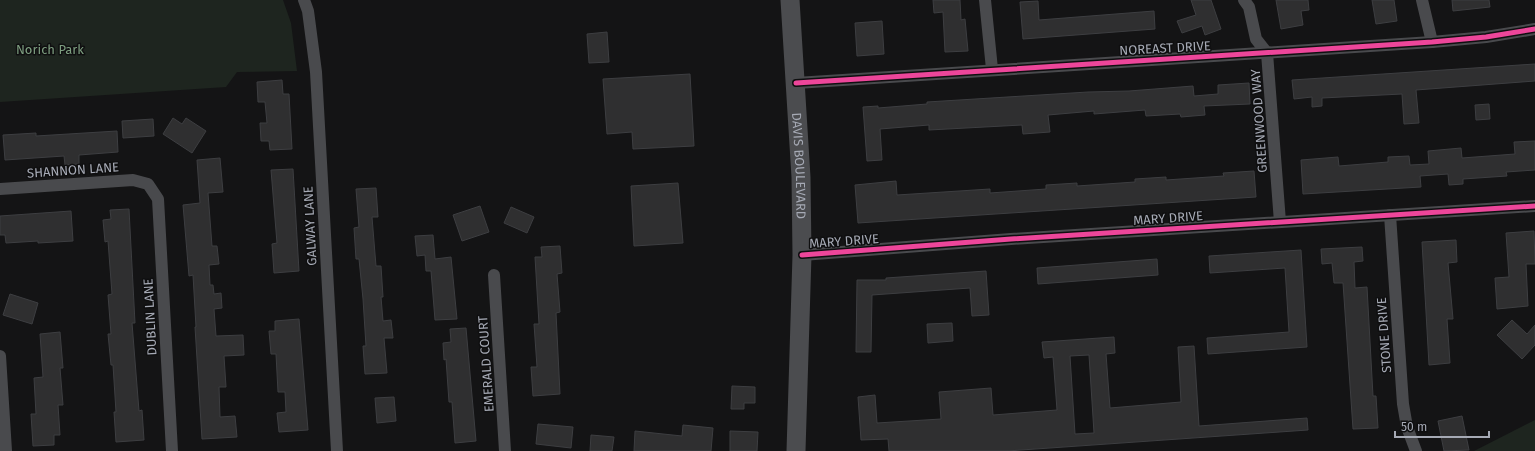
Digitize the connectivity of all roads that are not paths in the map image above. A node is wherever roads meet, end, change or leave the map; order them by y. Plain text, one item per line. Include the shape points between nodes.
1 (304, 0) edge
2 (790, 0) edge
3 (984, 0) edge
4 (1244, 0) edge
5 (1422, 0) edge
6 (1535, 29) edge
7 (1432, 42) junction
8 (1267, 54) junction
9 (992, 69) junction
10 (796, 83) junction
11 (148, 184) joint
12 (0, 189) edge
13 (1535, 206) edge
14 (1390, 215) junction
15 (1280, 222) junction
16 (802, 255) junction
17 (494, 275) dead end
18 (0, 356) edge
19 (6, 451) edge
20 (172, 451) edge
21 (337, 451) edge
22 (505, 451) edge
23 (796, 451) edge
24 (1416, 451) edge

1 - 21 street, GALWAY LANE via 308,11 316,72
2 - 10 main road, DAVIS BOULEVARD
3 - 9 street
4 - 8 street, GREENWOOD WAY via 1249,7 1256,39
5 - 7 street
6 - 7 street, NOREAST DRIVE
7 - 8 street, NOREAST DRIVE
8 - 9 street, NOREAST DRIVE
8 - 15 street, GREENWOOD WAY
9 - 10 street, NOREAST DRIVE
10 - 16 main road, DAVIS BOULEVARD
11 - 12 street, SHANNON LANE via 133,180
11 - 20 street, DUBLIN LANE via 158,199
13 - 14 street, MARY DRIVE
14 - 15 street, MARY DRIVE
14 - 24 street, STONE DRIVE via 1403,404 1407,427
15 - 16 street, MARY DRIVE
16 - 23 main road, DAVIS BOULEVARD
17 - 22 street, EMERALD COURT
18 - 19 street

